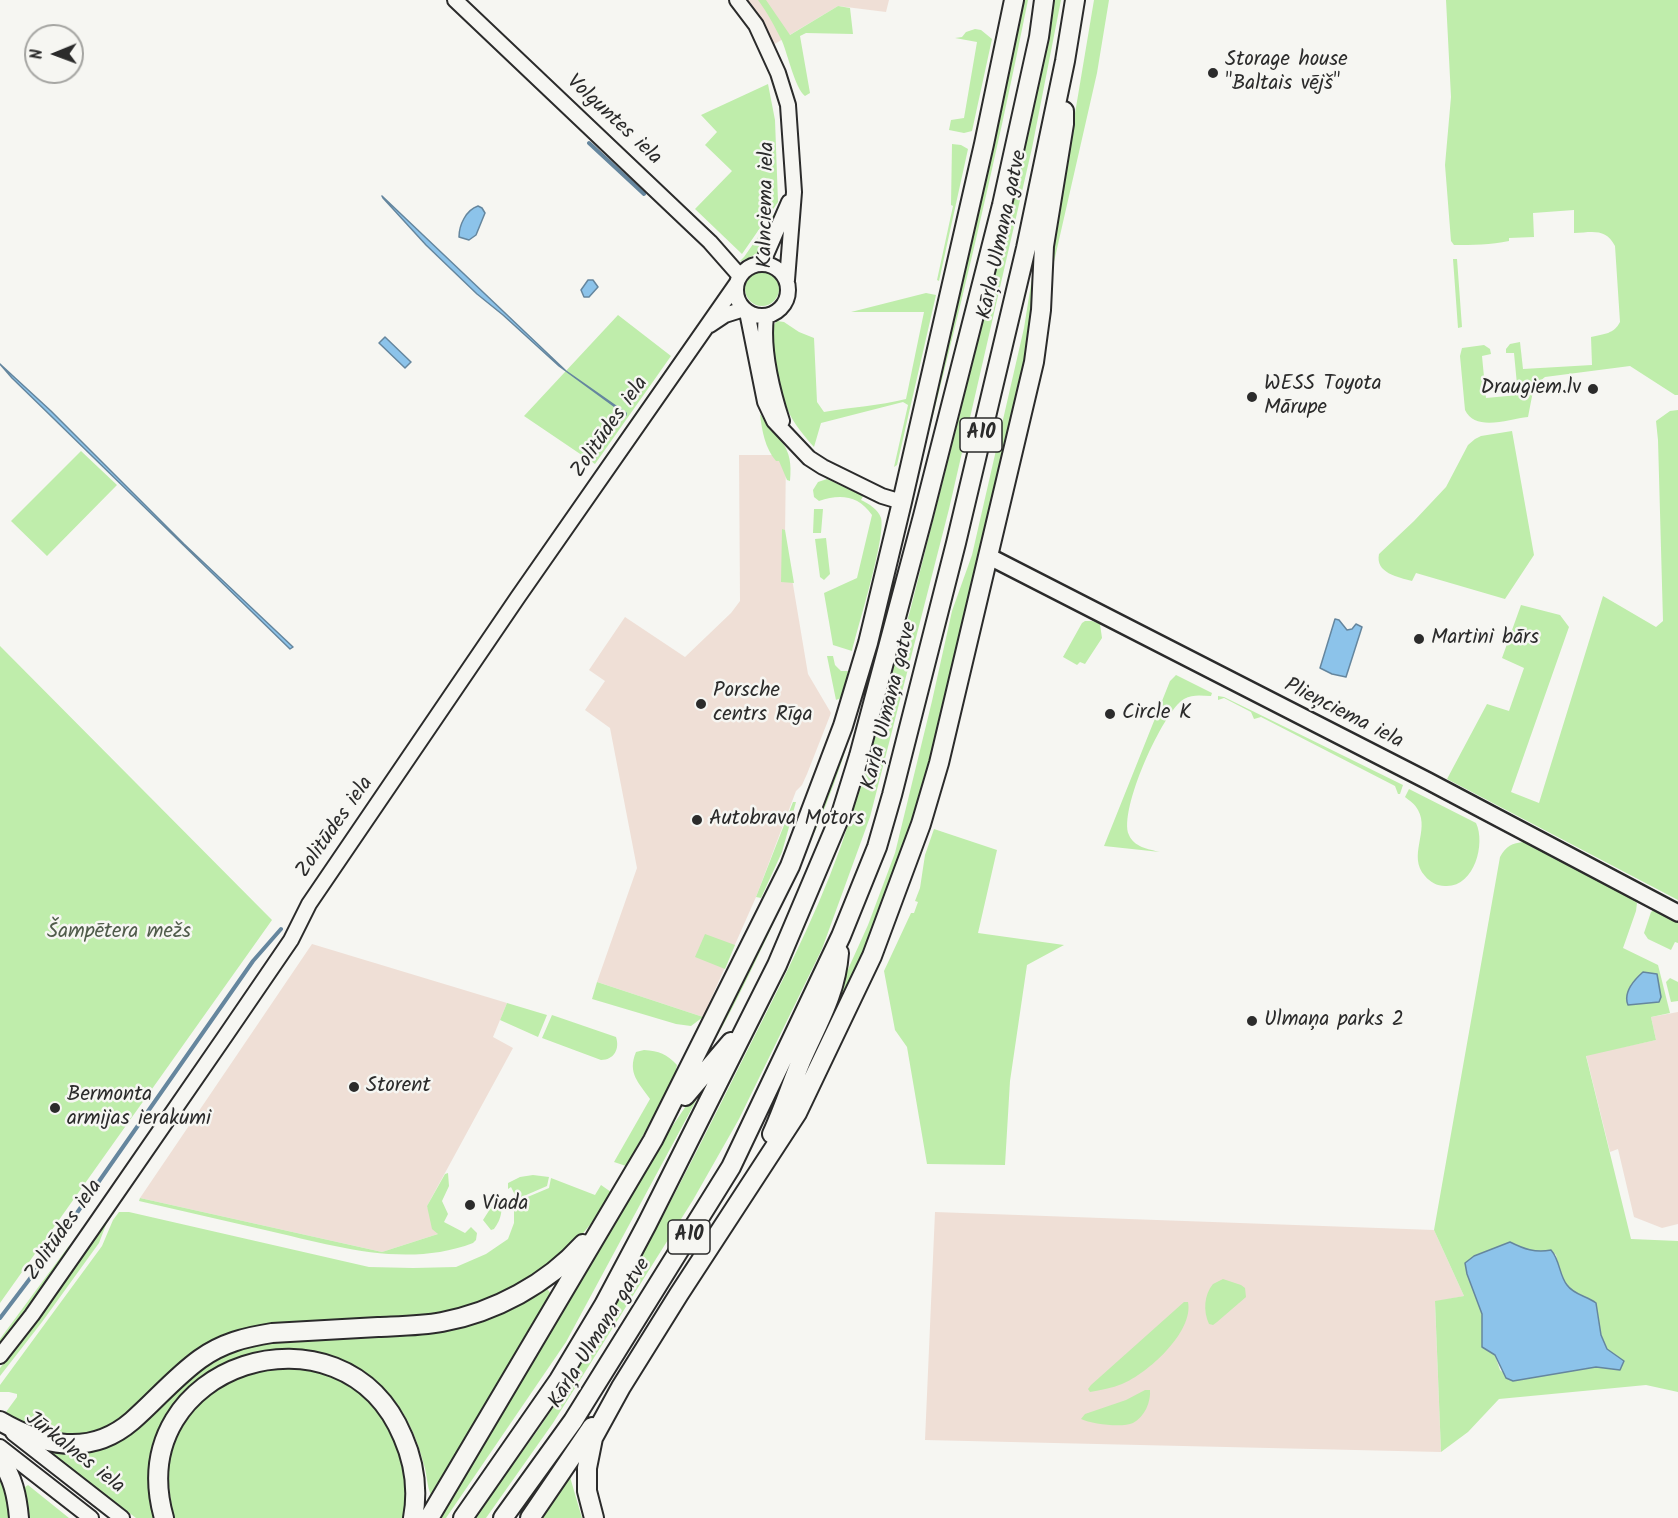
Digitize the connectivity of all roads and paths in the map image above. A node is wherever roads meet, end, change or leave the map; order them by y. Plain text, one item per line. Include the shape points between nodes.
1 (455, 0) edge
2 (737, 0) edge
3 (1014, 0) edge
4 (1044, 0) edge
5 (1075, 0) edge
6 (1065, 61) junction
7 (794, 192) junction
8 (762, 264) junction
9 (738, 280) junction
10 (787, 280) junction
11 (745, 311) junction
12 (766, 316) junction
13 (709, 326) junction
14 (787, 434) junction
15 (902, 502) junction
16 (988, 556) junction
17 (1678, 913) edge
18 (841, 936) junction
19 (748, 1023) junction
20 (653, 1140) junction
21 (746, 1189) junction
22 (612, 1211) junction
23 (0, 1356) edge
24 (621, 1387) junction
25 (0, 1422) edge
26 (0, 1447) edge
27 (0, 1459) edge
28 (19, 1518) edge
29 (91, 1518) edge
30 (123, 1518) edge
31 (164, 1518) edge
32 (413, 1518) edge
33 (429, 1518) edge
34 (463, 1518) edge
35 (503, 1518) edge
36 (530, 1518) edge
37 (594, 1518) edge

1 - 9 street, Volguntes iela via 710,242
2 - 7 street, Kalnciema iela via 756,25 788,105
3 - 15 highway
4 - 19 highway, Kārļa Ulmaņa gatve / A10 via 1002,205 858,756 840,814 789,941
5 - 6 highway, Kārļa Ulmaņa gatve / A10
6 - 16 highway via 1064,124 1044,246 1034,363
6 - 18 highway, Kārļa Ulmaņa gatve / A10 via 1026,248 895,783 877,848
7 - 8 street
7 - 10 street, Kalnciema iela
8 - 9 street via 753,266
8 - 10 street via 772,266
9 - 11 street via 737,297
9 - 13 street, Zolitūdes iela via 711,317
10 - 12 street via 785,304
11 - 12 street
11 - 13 street, Zolitūdes iela via 725,315
11 - 14 street via 765,402 774,421
12 - 14 street via 764,333 776,401
13 - 23 street, Zolitūdes iela via 518,597 114,1199
14 - 15 street via 823,467
15 - 20 highway via 868,643 843,726 790,866
16 - 17 main road, Plieņciema iela
16 - 21 highway via 939,763 921,824 872,956 797,1113
18 - 21 highway via 829,1003
18 - 35 highway, Kārļa Ulmaņa gatve / A10 via 730,1167 573,1421
19 - 20 highway via 700,1076
19 - 34 highway, Kārļa Ulmaņa gatve / A10 via 604,1305 559,1380
20 - 22 highway
21 - 24 highway
22 - 25 highway via 556,1270 510,1299 476,1313 422,1325 250,1336 210,1352 127,1425 84,1443 47,1442
22 - 33 highway
24 - 36 highway
24 - 37 highway via 593,1438 587,1468
25 - 30 street, Jūrkalnes iela
26 - 29 street, Jūrkalnes iela
27 - 28 highway via 11,1479
31 - 32 highway via 159,1487 161,1454 178,1414 202,1388 229,1371 257,1361 287,1358 318,1363 348,1374 384,1403 399,1427 411,1461 415,1487

